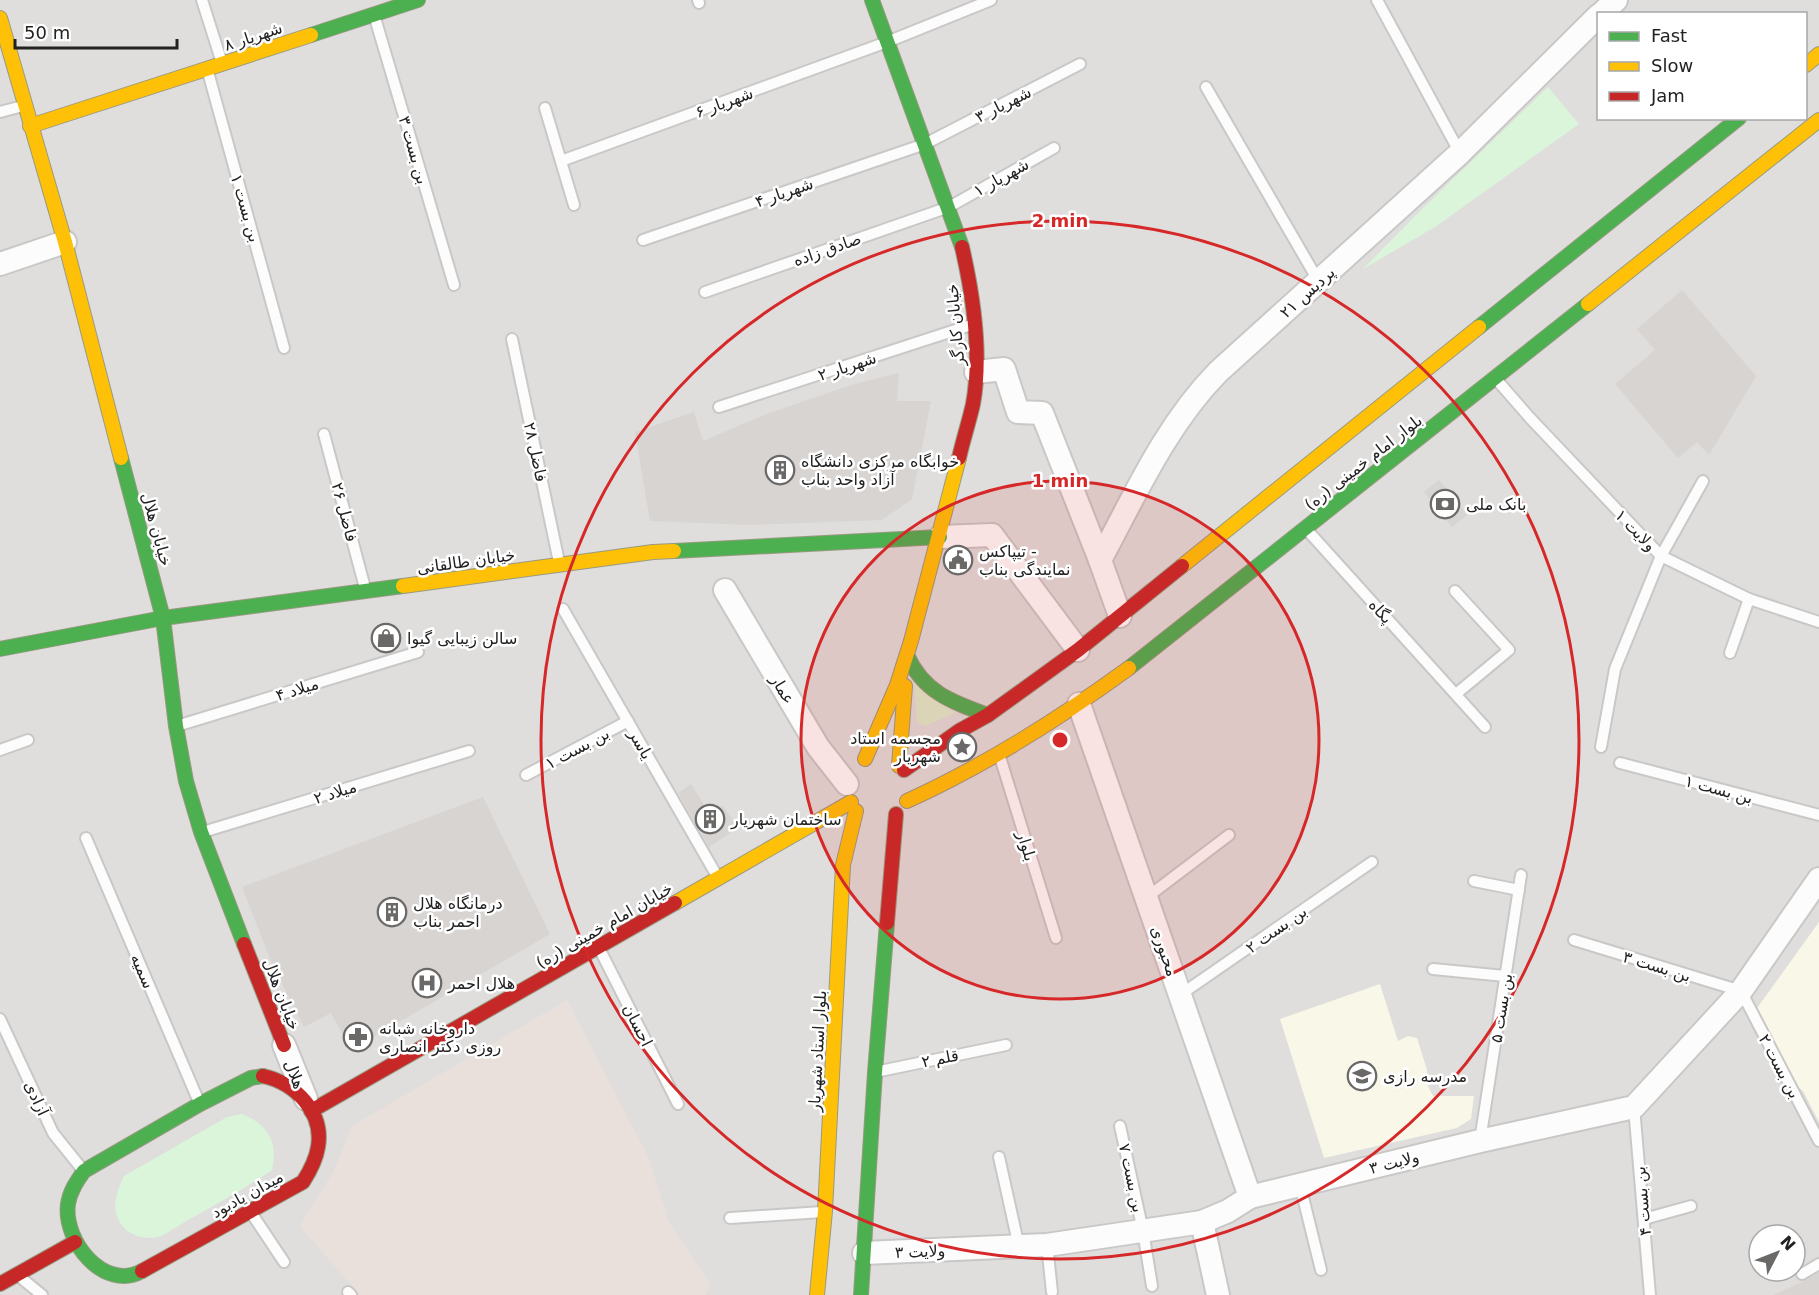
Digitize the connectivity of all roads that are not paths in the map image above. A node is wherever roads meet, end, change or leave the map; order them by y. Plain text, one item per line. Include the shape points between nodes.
1 (202, 0) edge
2 (370, 0) edge
3 (418, 0) edge
4 (872, 0) edge
5 (992, 0) edge
6 (1377, 0) edge
7 (1616, 0) edge
8 (1603, 12) edge
9 (374, 14) junction
10 (0, 18) edge
11 (1597, 18) edge
12 (887, 42) junction
13 (1819, 54) edge
14 (222, 63) junction
15 (1080, 64) dead end
16 (1807, 64) edge
17 (207, 69) junction
18 (1206, 87) dead end
19 (24, 105) junction
20 (545, 108) dead end
21 (0, 112) edge
22 (1737, 120) edge
23 (1819, 121) edge
24 (30, 126) junction
25 (925, 144) junction
26 (1054, 148) dead end
27 (1460, 153) junction
28 (561, 161) junction
29 (574, 204) dead end
30 (949, 207) junction
31 (643, 240) dead end
32 (65, 242) junction
33 (0, 264) edge
34 (1319, 282) junction
35 (454, 285) dead end
36 (705, 292) dead end
37 (974, 324) junction
38 (512, 339) dead end
39 (284, 348) dead end
40 (976, 372) junction
41 (1495, 378) junction
42 (719, 407) dead end
43 (324, 434) dead end
44 (1703, 481) dead end
45 (1306, 528) junction
46 (940, 537) junction
47 (1661, 556) junction
48 (1101, 561) junction
49 (559, 565) junction
50 (725, 590) dead end
51 (366, 591) junction
52 (1455, 591) dead end
53 (1749, 599) junction
54 (563, 609) dead end
55 (1120, 616) junction
56 (163, 618) junction
57 (1819, 622) edge
58 (0, 649) edge
59 (1078, 650) junction
60 (418, 652) dead end
61 (1730, 653) dead end
62 (907, 655) junction
63 (1456, 694) junction
64 (1079, 704) junction
65 (988, 715) junction
66 (628, 721) junction
67 (176, 726) junction
68 (1485, 727) dead end
69 (28, 740) dead end
70 (1601, 747) dead end
71 (0, 750) edge
72 (469, 751) dead end
73 (999, 755) junction
74 (865, 759) junction
75 (893, 763) junction
76 (1620, 763) dead end
77 (526, 775) dead end
78 (851, 799) junction
79 (907, 801) junction
80 (1819, 815) edge
81 (868, 819) dead end
82 (201, 832) junction
83 (1229, 835) dead end
84 (794, 836) junction
85 (812, 836) dead end
86 (86, 838) dead end
87 (830, 847) dead end
88 (1372, 862) dead end
89 (843, 865) junction
90 (1521, 875) dead end
91 (719, 878) junction
92 (1819, 879) edge
93 (1474, 881) dead end
94 (1519, 890) junction
95 (1146, 898) junction
96 (1056, 938) dead end
97 (1574, 940) dead end
98 (599, 947) junction
99 (1433, 969) dead end
100 (1505, 976) junction
101 (1741, 991) junction
102 (1180, 995) junction
103 (0, 1019) edge
104 (284, 1045) junction
105 (1006, 1045) dead end
106 (875, 1072) junction
107 (263, 1076) junction
108 (200, 1104) junction
109 (678, 1104) dead end
110 (309, 1107) junction
111 (1634, 1107) junction
112 (1120, 1126) dead end
113 (1480, 1141) junction
114 (1819, 1141) edge
115 (999, 1157) dead end
116 (84, 1171) junction
117 (1300, 1185) junction
118 (1250, 1197) junction
119 (1691, 1206) dead end
120 (250, 1211) junction
121 (825, 1211) junction
122 (730, 1218) dead end
123 (1644, 1219) junction
124 (1202, 1222) junction
125 (1143, 1231) junction
126 (75, 1242) junction
127 (1047, 1245) junction
128 (1019, 1247) junction
129 (859, 1253) junction
130 (284, 1262) dead end
131 (1321, 1270) dead end
132 (17, 1275) junction
133 (0, 1284) edge
134 (1152, 1286) dead end
135 (1052, 1292) dead end
136 (42, 1295) edge
137 (817, 1295) edge
138 (861, 1295) edge
139 (1218, 1295) edge
140 (1650, 1295) edge

1 - 14 lane
2 - 9 lane
3 - 9 main road, شهریار ۸
4 - 12 main road, خیابان کارگر
5 - 12 lane, شهریار ۶
6 - 27 lane
7 - 8 street, پردیس ۲۱
9 - 14 main road, شهریار ۸
9 - 35 lane, بن بست ۳
10 - 19 main road, خیابان هلال
11 - 27 street, پردیس ۲۱
12 - 25 main road, خیابان کارگر
12 - 28 lane, شهریار ۶
13 - 16 main road
14 - 17 main road, شهریار ۸
15 - 25 lane, شهریار ۳
17 - 24 main road, شهریار ۸
17 - 39 lane, بن بست ۱
18 - 34 lane
19 - 21 lane
19 - 24 main road, خیابان هلال
20 - 28 lane
22 - 55 main road, بلوار امام خمینی (ره)
23 - 41 main road, بلوار امام خمینی (ره)
24 - 32 main road, خیابان هلال
25 - 30 main road, خیابان کارگر
25 - 31 lane, شهریار ۴
26 - 30 lane, شهریار ۱
27 - 34 street, پردیس ۲۱
28 - 29 lane
30 - 36 lane, صادق زاده
30 - 37 main road, خیابان کارگر via 966,264
32 - 33 street
32 - 56 main road, خیابان هلال
34 - 48 street, پردیس ۲۱ via 1198,392 1170,432
37 - 40 main road, خیابان کارگر
37 - 42 lane, شهریار ۲
38 - 49 lane, فاضل ۲۸
40 - 46 main road, خیابان کارگر via 973,403
40 - 48 street via 1004,369 1018,412 1042,413
41 - 45 main road, بلوار امام خمینی (ره)
41 - 47 lane, ولایت ۱
43 - 51 lane, فاضل ۲۶
44 - 47 lane
45 - 63 lane, پگاه
45 - 64 main road, بلوار امام خمینی (ره)
46 - 49 main road, خیابان طالقانی via 653,552
46 - 59 street via 992,535
46 - 62 main road, خیابان کارگر
47 - 53 lane, ولایت ۱
47 - 70 lane via 1615,669
48 - 55 street
49 - 51 main road, خیابان طالقانی
50 - 78 street, عمار
51 - 56 main road, خیابان طالقانی
52 - 63 lane via 1509,650
53 - 57 lane, ولایت ۱
53 - 61 lane
54 - 66 lane, یاسر
55 - 59 main road, بلوار امام خمینی (ره)
56 - 58 main road, خیابان طالقانی
56 - 67 main road, خیابان هلال
59 - 65 main road, بلوار امام خمینی (ره)
60 - 67 lane, میلاد ۴
62 - 65 main road via 918,675 940,695
62 - 74 main road
62 - 75 main road
63 - 68 lane, پگاه
64 - 73 main road, بلوار امام خمینی (ره)
64 - 95 street, محبوری
65 - 75 main road, بلوار امام خمینی (ره)
66 - 77 lane, بن بست ۱
66 - 91 lane, یاسر
67 - 82 main road, خیابان هلال
69 - 71 lane
72 - 82 lane, میلاد ۲
73 - 79 main road, بلوار امام خمینی (ره) via 948,784
73 - 96 lane, بلوار
74 - 75 main road
74 - 78 main road via 853,768
75 - 79 main road via 910,786
76 - 80 lane, بن بست ۱
78 - 81 main road
78 - 84 main road, خیابان امام خمینی (ره)
78 - 89 main road, بلوار استاد شهریار
79 - 106 main road via 890,817
82 - 104 main road, خیابان هلال
83 - 95 lane
84 - 85 main road
84 - 91 main road, خیابان امام خمینی (ره)
86 - 108 lane, سمیه
87 - 89 main road
88 - 102 lane, بن بست ۲
89 - 121 main road, بلوار استاد شهریار
90 - 94 lane, بن بست ۵
91 - 98 main road, خیابان امام خمینی (ره)
92 - 101 street
93 - 94 lane
94 - 100 lane, بن بست ۵
95 - 102 street, محبوری
97 - 101 lane, بن بست ۳
98 - 109 lane, احسان
98 - 110 main road, خیابان امام خمینی (ره)
99 - 100 lane
100 - 113 lane, بن بست ۵
101 - 111 street
101 - 114 lane, بن بست ۲
102 - 118 street, محبوری
103 - 116 lane, آزادی via 53,1133
104 - 107 street
104 - 110 street, هلال
105 - 106 lane, قلم ۲
106 - 129 main road
107 - 108 main road via 251,1078
107 - 110 main road via 292,1087
108 - 116 main road
110 - 120 main road, میدان یادبود via 319,1143 314,1164 303,1182
111 - 113 street, ولایت ۳
111 - 123 lane, بن بست ۴
112 - 125 lane, بن بست ۷
113 - 117 street, ولایت ۳
115 - 128 lane
116 - 126 main road, میدان یادبود via 71,1188 67,1209 69,1230
117 - 118 street, ولایت ۳
117 - 131 lane
118 - 124 street, ولایت ۳
119 - 123 lane
120 - 126 main road, میدان یادبود via 135,1275 112,1275 93,1265
120 - 130 lane
121 - 122 lane
121 - 137 main road, بلوار استاد شهریار via 828,1251
123 - 140 lane, بن بست ۴
124 - 125 street, ولایت ۳
124 - 139 street
125 - 127 street, ولایت ۳
125 - 134 lane, بن بست ۷
126 - 132 main road
127 - 128 street, ولایت ۳
127 - 135 lane
128 - 129 street, ولایت ۳
129 - 138 main road
132 - 133 main road
132 - 136 lane

